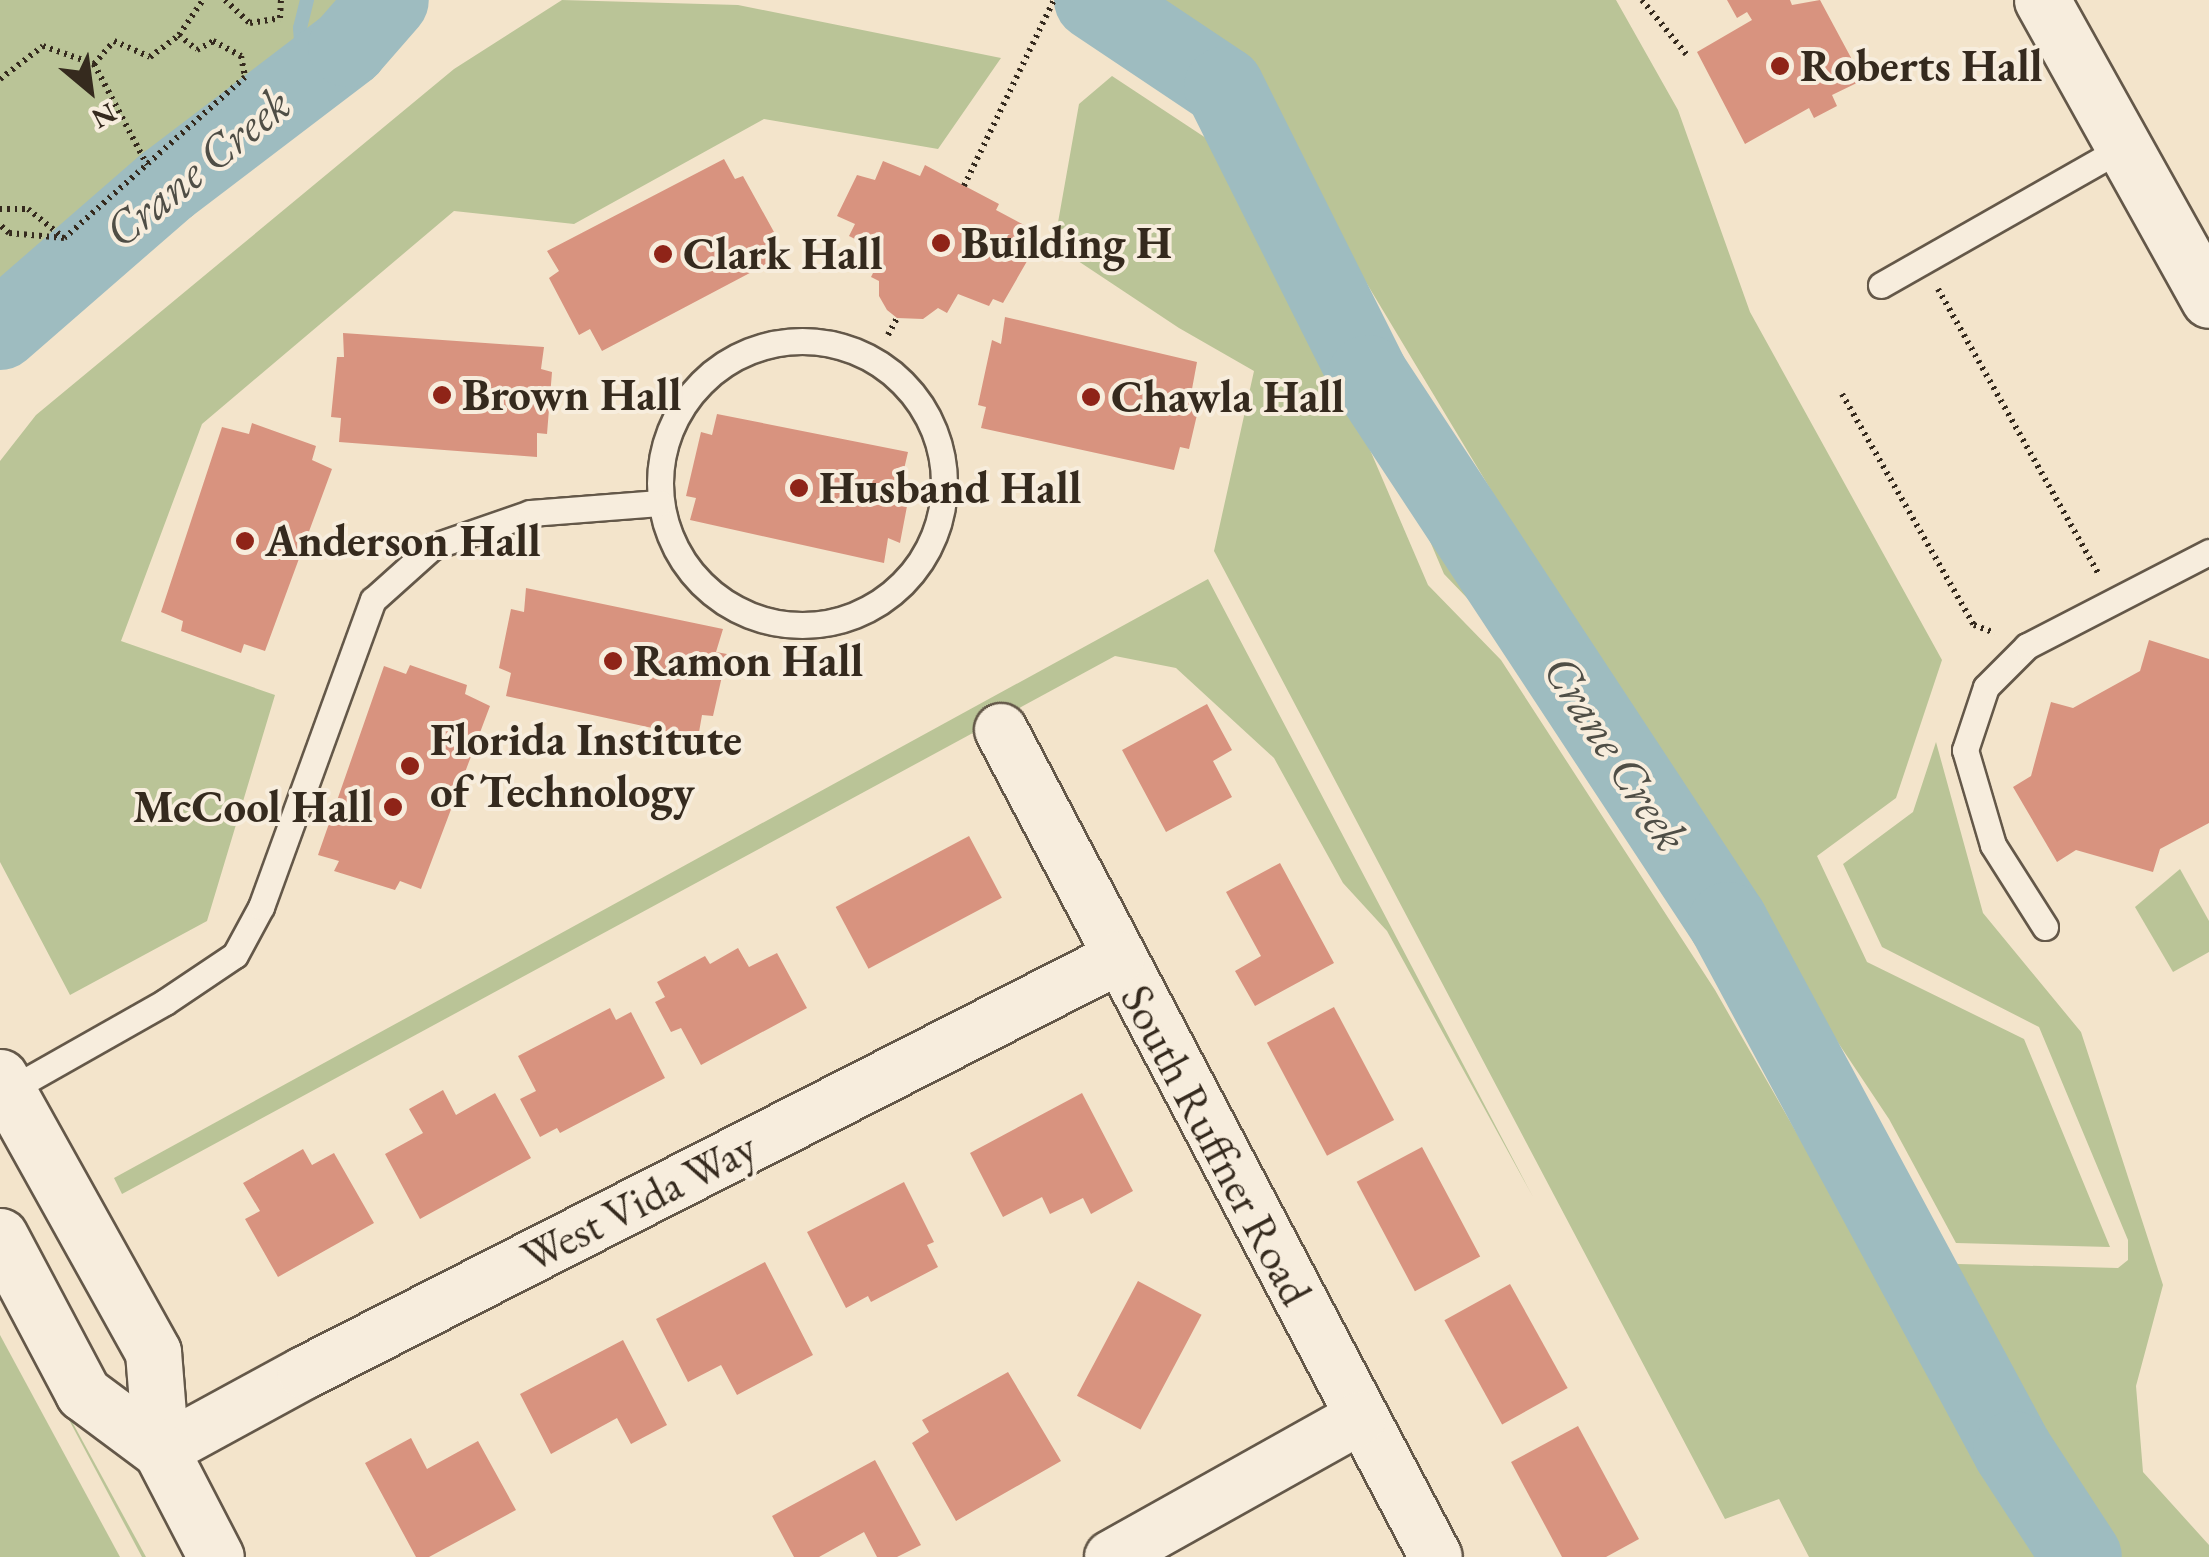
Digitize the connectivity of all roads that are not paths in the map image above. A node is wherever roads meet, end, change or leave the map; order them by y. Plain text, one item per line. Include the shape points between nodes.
1 (2042, 0) edge
2 (2124, 148) junction
3 (1881, 284) dead end
4 (2209, 300) edge
5 (660, 503) junction
6 (2209, 552) edge
7 (1002, 730) dead end
8 (2045, 927) dead end
9 (1118, 958) junction
10 (4, 1084) edge
11 (0, 1236) edge
12 (1360, 1418) junction
13 (161, 1451) junction
14 (216, 1557) edge
15 (1111, 1557) edge
16 (1436, 1557) edge

1 - 2 main road
2 - 3 lane
2 - 4 main road
5 - 5 lane via 672,546 698,582 734,610 776,624 821,625 864,612 902,586 928,550 943,507 944,462 928,415 898,377 856,350 807,340 758,347 714,370 680,408 661,453
5 - 10 lane via 530,513 432,547 373,600 262,906 235,955 166,1002
6 - 8 lane via 2028,646 1986,687 1966,750 1993,845
7 - 9 street, South Ruffner Road
9 - 12 street, South Ruffner Road
9 - 13 street, West Vida Way
10 - 13 main road via 153,1352
11 - 13 main road via 83,1393
12 - 15 street
12 - 16 street, South Ruffner Road
13 - 14 main road

